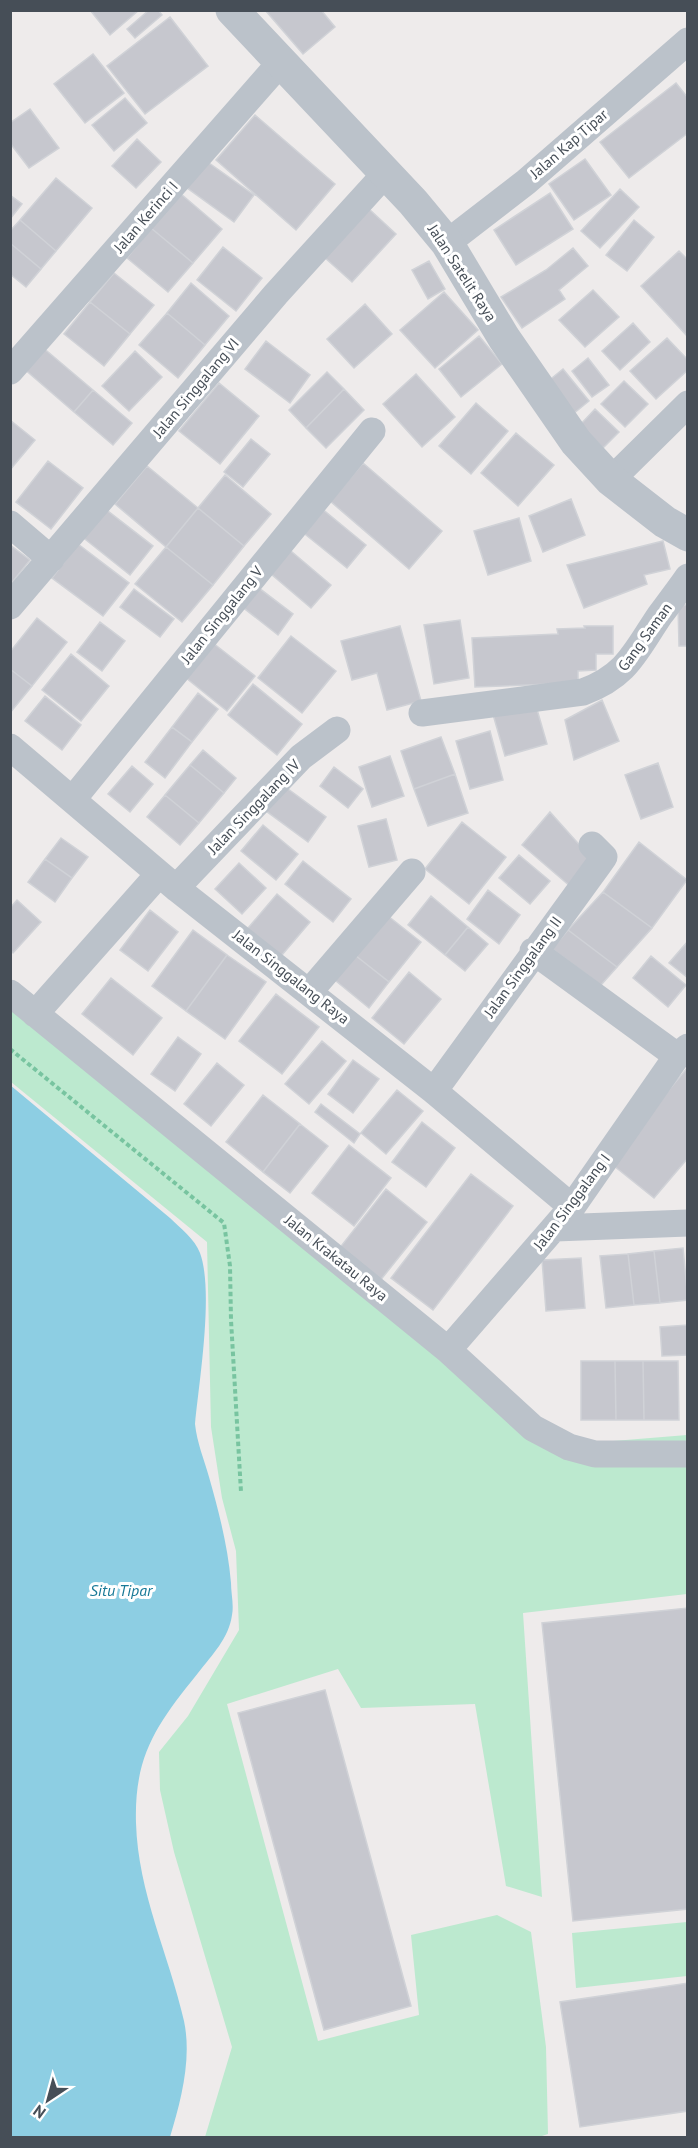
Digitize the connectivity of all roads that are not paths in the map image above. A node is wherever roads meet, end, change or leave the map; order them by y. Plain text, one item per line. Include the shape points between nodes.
1 (232, 10) edge
2 (687, 41) edge
3 (281, 62) junction
4 (386, 173) junction
5 (447, 243) junction
6 (10, 371) edge
7 (687, 404) edge
8 (372, 431) dead end
9 (611, 480) junction
10 (10, 524) edge
11 (687, 535) edge
12 (51, 559) junction
13 (687, 577) edge
14 (10, 606) edge
15 (422, 713) dead end
16 (337, 730) dead end
17 (10, 747) edge
18 (73, 799) junction
19 (592, 845) dead end
20 (412, 872) dead end
21 (168, 881) junction
22 (534, 951) junction
23 (310, 991) junction
24 (10, 993) edge
25 (35, 1014) junction
26 (682, 1052) edge
27 (434, 1091) junction
28 (572, 1207) junction
29 (687, 1223) edge
30 (555, 1228) junction
31 (448, 1350) junction
32 (687, 1454) edge

1 - 3 street, Jalan Satelit Raya
2 - 5 street, Jalan Kap Tipar via 526,182
3 - 4 street, Jalan Satelit Raya
3 - 6 street, Jalan Kerinci I
4 - 5 street, Jalan Satelit Raya
4 - 12 street, Jalan Singgalang VI via 276,294
5 - 9 street, Jalan Satelit Raya via 504,338 576,442
7 - 9 street
8 - 18 street, Jalan Singgalang V
9 - 11 street, Jalan Satelit Raya
10 - 12 street
12 - 14 street, Jalan Singgalang VI
13 - 15 street, Gang Saman via 617,676 583,692
16 - 21 street, Jalan Singgalang IV via 302,757
17 - 18 street, Jalan Singgalang Raya
18 - 21 street, Jalan Singgalang Raya
19 - 22 street, Jalan Singgalang II via 604,857
20 - 23 street
21 - 23 street, Jalan Singgalang Raya
21 - 25 street, Jalan Singgalang IV
22 - 26 street
22 - 27 street, Jalan Singgalang II
23 - 27 street, Jalan Singgalang Raya
24 - 25 street, Jalan Krakatau Raya
25 - 31 street, Jalan Krakatau Raya
26 - 28 street, Jalan Singgalang I
27 - 28 street, Jalan Singgalang Raya
28 - 30 street, Jalan Singgalang I
29 - 30 street
30 - 31 street, Jalan Singgalang I
31 - 32 street, Jalan Krakatau Raya via 533,1428 569,1447 595,1454

